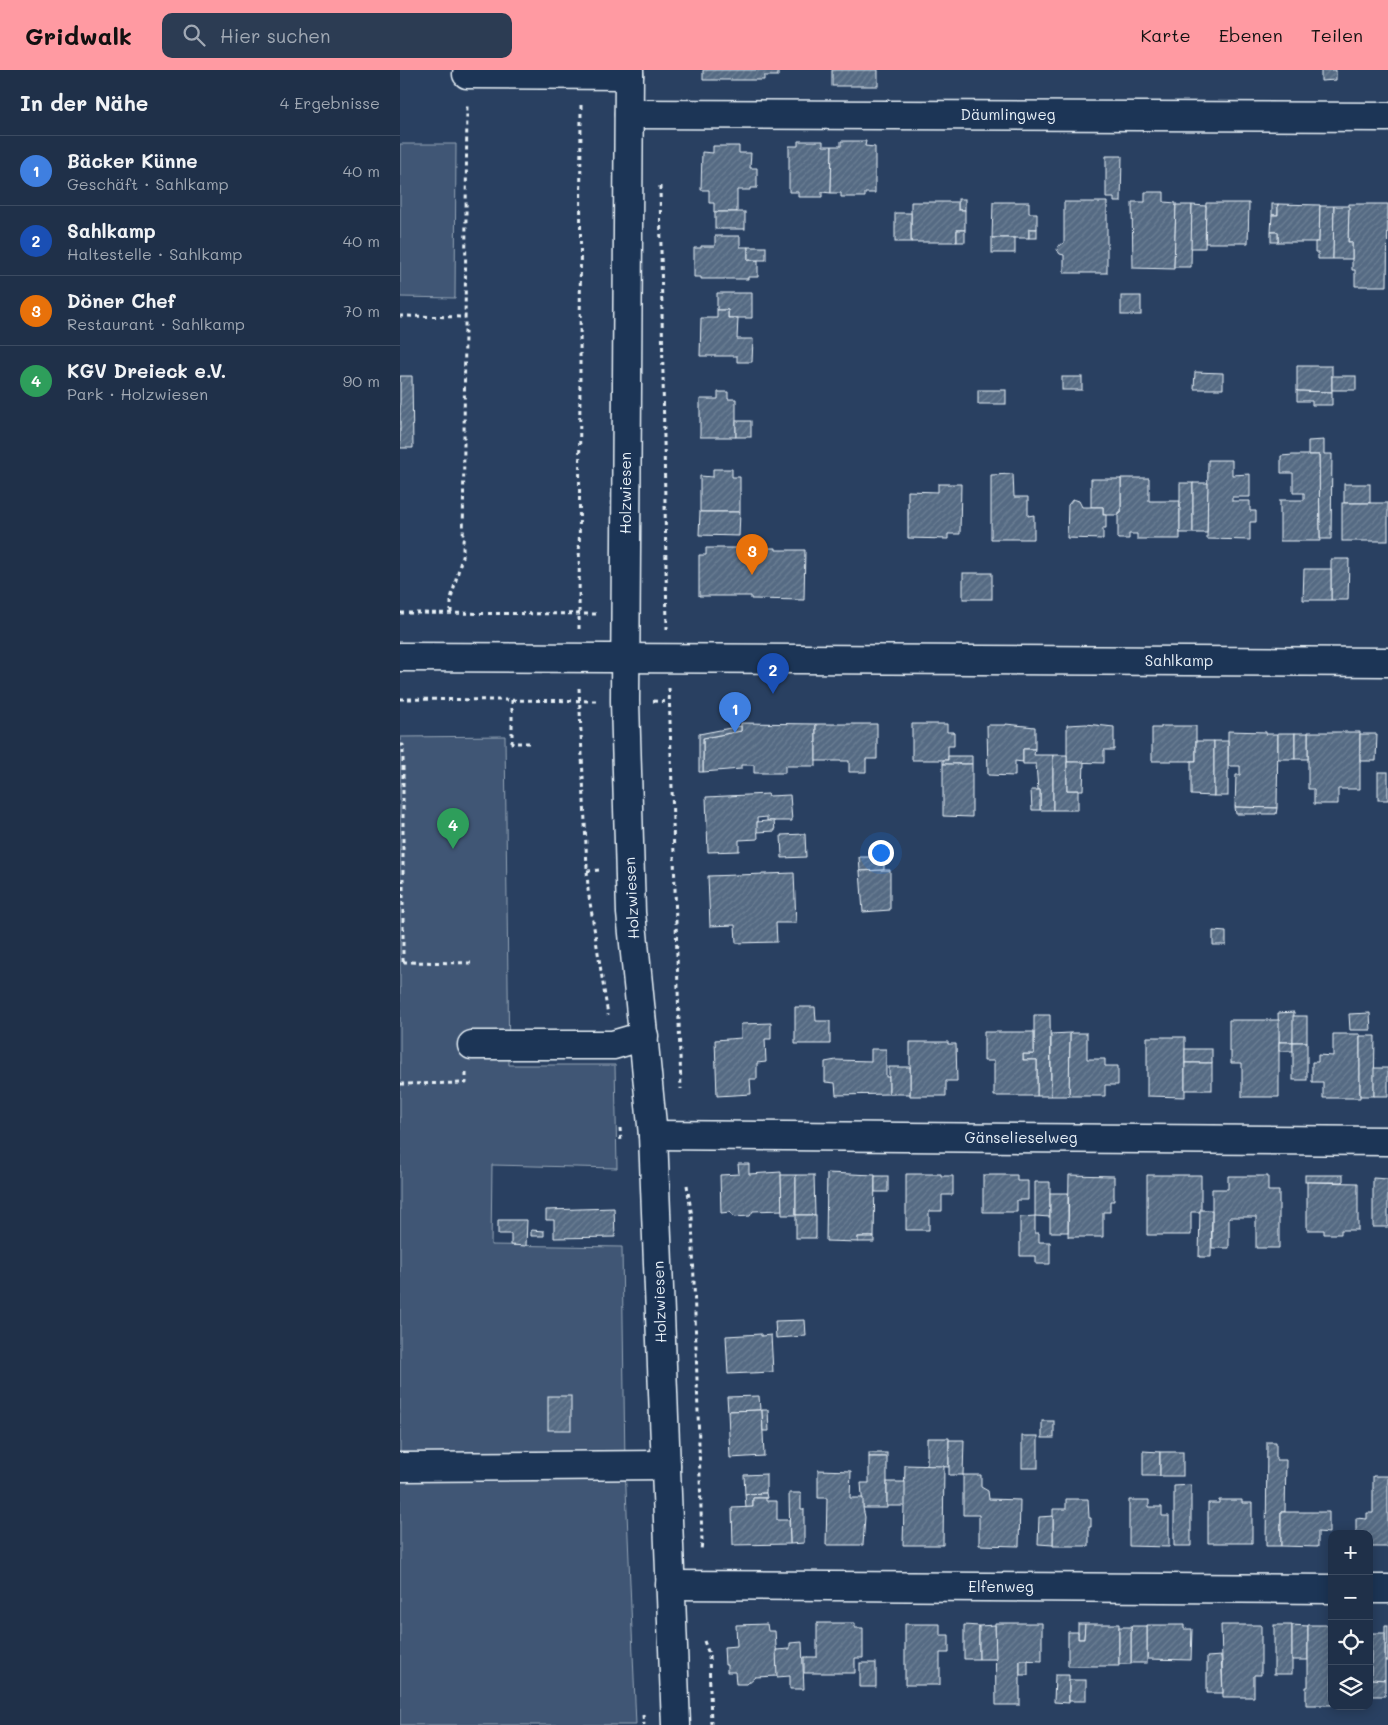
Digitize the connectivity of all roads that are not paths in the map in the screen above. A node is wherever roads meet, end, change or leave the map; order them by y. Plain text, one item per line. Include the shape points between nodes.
1 (629, 72) edge
2 (467, 74) road end
3 (629, 114) junction
4 (1388, 117) edge
5 (400, 657) edge
6 (626, 658) junction
7 (1388, 662) edge
8 (644, 1036) junction
9 (472, 1045) road end
10 (653, 1135) junction
11 (1388, 1140) edge
12 (666, 1465) junction
13 (400, 1467) edge
14 (670, 1585) junction
15 (1328, 1589) edge
16 (1373, 1589) edge
17 (1388, 1589) edge
18 (676, 1725) edge

1 - 2 street
1 - 3 street, Holzwiesen
3 - 4 street, Däumlingweg
3 - 6 street, Holzwiesen
5 - 6 street, Sahlkamp
6 - 7 street, Sahlkamp
6 - 8 street, Holzwiesen via 631,913
8 - 9 street via 613,1045
8 - 10 street, Holzwiesen
10 - 11 street, Gänselieselweg
10 - 12 street, Holzwiesen
12 - 13 street
12 - 14 street, Holzwiesen
14 - 15 street, Elfenweg
14 - 18 street, Holzwiesen
16 - 17 street

